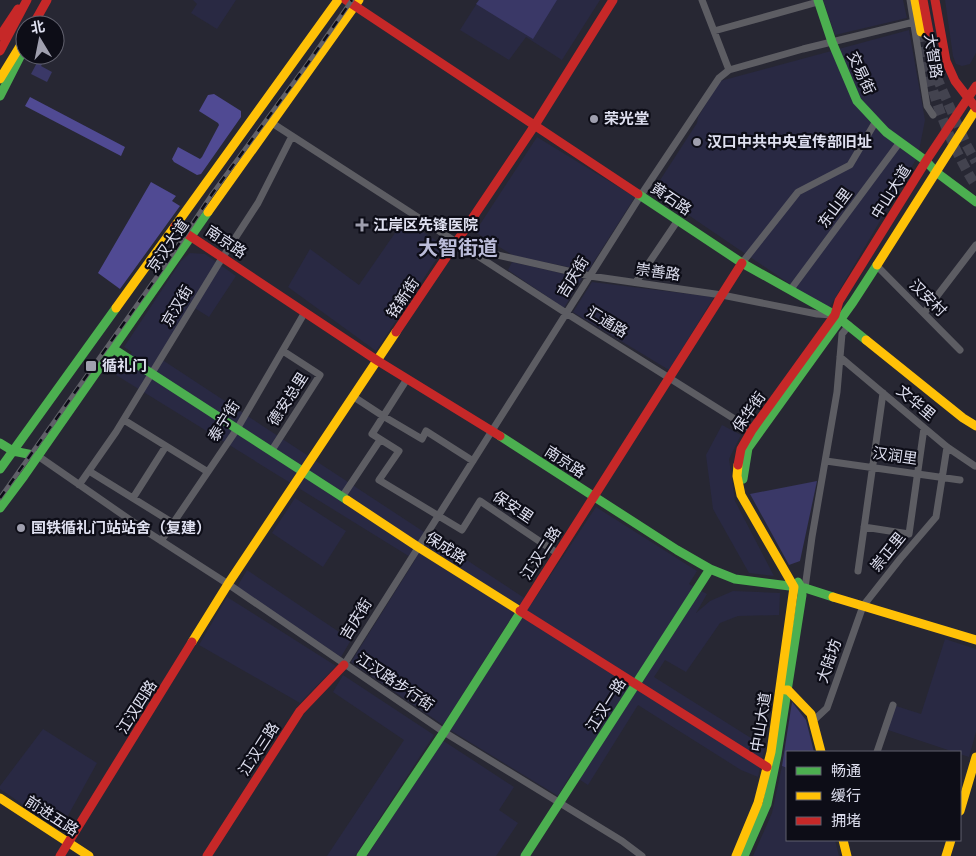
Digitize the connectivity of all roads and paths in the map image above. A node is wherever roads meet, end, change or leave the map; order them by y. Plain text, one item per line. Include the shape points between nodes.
1 (25, 0) edge
2 (48, 0) edge
3 (338, 0) edge
4 (346, 0) edge
5 (613, 0) edge
6 (702, 0) edge
7 (910, 0) edge
8 (915, 0) edge
9 (923, 0) edge
10 (935, 0) edge
11 (818, 1) edge
12 (357, 3) edge
13 (40, 15) edge
14 (914, 22) junction
15 (714, 31) junction
16 (0, 36) edge
17 (832, 42) junction
18 (0, 50) edge
19 (15, 55) edge
20 (16, 65) edge
21 (729, 70) junction
22 (0, 80) edge
23 (976, 86) edge
24 (0, 96) edge
25 (968, 98) junction
26 (976, 109) edge
27 (933, 115) dead end
28 (876, 121) junction
29 (272, 123) junction
30 (535, 125) junction
31 (292, 136) junction
32 (900, 142) junction
33 (926, 161) junction
34 (936, 172) junction
35 (641, 195) junction
36 (976, 202) edge
37 (678, 220) junction
38 (175, 226) junction
39 (191, 236) junction
40 (457, 242) junction
41 (976, 245) edge
42 (478, 256) junction
43 (223, 257) junction
44 (742, 263) junction
45 (876, 265) junction
46 (590, 276) junction
47 (636, 282) junction
48 (791, 290) junction
49 (722, 295) junction
50 (305, 312) junction
51 (566, 314) junction
52 (924, 314) junction
53 (838, 317) junction
54 (850, 325) junction
55 (112, 348) junction
56 (960, 350) dead end
57 (283, 351) junction
58 (840, 358) junction
59 (378, 361) junction
60 (152, 374) junction
61 (670, 377) junction
62 (407, 379) junction
63 (884, 393) junction
64 (354, 397) junction
65 (383, 416) junction
66 (124, 420) junction
67 (976, 426) edge
68 (924, 428) junction
69 (237, 429) junction
70 (492, 430) junction
71 (752, 430) junction
72 (380, 440) junction
73 (0, 442) edge
74 (166, 446) junction
75 (947, 447) junction
76 (272, 450) junction
77 (12, 451) junction
78 (38, 456) junction
79 (473, 461) junction
80 (826, 461) dead end
81 (975, 466) edge
82 (873, 467) junction
83 (0, 469) edge
84 (89, 471) junction
85 (304, 471) junction
86 (208, 472) junction
87 (918, 474) junction
88 (942, 477) junction
89 (960, 480) dead end
90 (79, 485) junction
91 (342, 496) junction
92 (593, 497) junction
93 (134, 498) junction
94 (0, 508) edge
95 (437, 517) junction
96 (174, 523) junction
97 (864, 527) junction
98 (161, 541) junction
99 (418, 547) junction
100 (557, 553) junction
101 (710, 569) junction
102 (858, 571) dead end
103 (228, 584) junction
104 (800, 587) junction
105 (863, 606) junction
106 (520, 612) junction
107 (976, 640) edge
108 (344, 665) junction
109 (635, 685) junction
110 (784, 691) junction
111 (893, 705) dead end
112 (813, 721) junction
113 (444, 732) junction
114 (821, 751) edge
115 (877, 751) edge
116 (976, 757) edge
117 (767, 767) junction
118 (0, 798) edge
119 (560, 803) junction
120 (961, 808) edge
121 (843, 841) edge
122 (951, 841) edge
123 (69, 843) junction
124 (60, 856) edge
125 (89, 856) edge
126 (207, 856) edge
127 (361, 856) edge
128 (524, 856) edge
129 (642, 856) edge
130 (736, 856) edge
131 (744, 856) edge
132 (847, 856) edge
133 (946, 856) edge

1 - 16 street
1 - 18 street
2 - 13 street
3 - 38 street, 京汉大道
4 - 12 street, 黄石路
5 - 30 street, 铭新街
6 - 15 street
7 - 14 street, 大智路
8 - 9 street, 大智路 via 925,32
10 - 25 street, 大智路 via 946,61
11 - 15 street
11 - 17 street, 交易街
12 - 29 street, 京汉大道
12 - 30 street, 黄石路
14 - 17 street
14 - 27 street, 大智路 via 927,106
15 - 21 street
17 - 21 street
17 - 28 street, 交易街 via 857,101
19 - 22 street
20 - 24 street
21 - 35 street, 吉庆街 via 719,78
23 - 25 street, 中山大道
25 - 26 street, 大智路
25 - 33 street, 中山大道
26 - 34 street, 中山大道
28 - 32 street, 交易街
28 - 44 street via 850,165 798,192
29 - 31 street, 汇通路
29 - 39 street, 京汉大道
30 - 35 street, 黄石路
30 - 40 street, 铭新街
31 - 40 street, 汇通路
31 - 43 street, 京汉街 via 258,203
32 - 33 street, 交易街
32 - 48 street, 东山里
33 - 34 street, 交易街
33 - 53 street, 中山大道 via 839,301
34 - 36 street, 交易街
34 - 45 street, 中山大道
35 - 37 street, 黄石路
35 - 46 street, 吉庆街
37 - 44 street, 黄石路
37 - 47 street
38 - 39 street, 南京路
38 - 77 street, 京汉大道
39 - 43 street, 南京路
39 - 55 street, 京汉大道
40 - 42 street, 汇通路
40 - 59 street, 铭新街
41 - 52 street
42 - 46 street, 崇善路 via 493,254
42 - 51 street, 汇通路
43 - 50 street, 南京路
43 - 60 street, 京汉街
44 - 48 street, 黄石路
44 - 49 street, 江汉二路
45 - 52 street, 汉安村
45 - 53 street, 中山大道
46 - 47 street, 崇善路
46 - 51 street, 吉庆街
47 - 49 street, 崇善路
48 - 53 street, 黄石路
49 - 53 street, 崇善路
49 - 61 street, 江汉二路
50 - 57 street, 泰宁街
50 - 59 street, 南京路
51 - 61 street, 汇通路
51 - 70 street, 吉庆街
52 - 56 street, 汉安村
53 - 54 street, 黄石路
53 - 71 street, 保华街
53 - 104 street, 保华街 via 748,448 742,476 747,494
54 - 58 street, 中山大道 via 842,334
54 - 67 street, 黄石路
55 - 60 street, 保成路
55 - 78 street, 京汉大道
57 - 69 street, 泰宁街
57 - 76 street, 德安总里 via 320,375
58 - 63 street, 文华里
58 - 104 street, 中山大道 via 812,537
59 - 62 street, 南京路
59 - 64 street, 铭新街
60 - 66 street, 京汉街
60 - 69 street, 保成路
61 - 71 street, 汇通路
61 - 92 street, 江汉二路
62 - 65 street
62 - 70 street, 南京路
63 - 68 street, 文华里
63 - 82 street
64 - 65 street
64 - 85 street, 铭新街
65 - 72 street via 372,434
65 - 79 street via 422,439 426,431
66 - 74 street
66 - 84 street, 京汉街
68 - 75 street, 文华里
68 - 87 street
69 - 76 street, 保成路
69 - 86 street, 泰宁街
70 - 79 street, 吉庆街
70 - 92 street, 南京路
71 - 104 street, 保华街 via 738,459 741,495
72 - 91 street
72 - 95 street via 399,451 379,480
73 - 77 street
74 - 86 street
74 - 93 street
75 - 81 street, 文华里
75 - 88 street
76 - 85 street, 保成路
77 - 78 street
77 - 83 street, 京汉大道
78 - 90 street, 江汉路步行街
78 - 94 street, 京汉大道
79 - 95 street, 吉庆街
80 - 82 street, 汉润里
82 - 87 street, 汉润里
82 - 97 street
84 - 90 street, 京汉街
84 - 93 street
85 - 91 street, 保成路
85 - 103 street, 铭新街
86 - 96 street, 泰宁街
87 - 88 street, 汉润里
87 - 97 street via 909,534
88 - 89 street, 汉润里
88 - 105 street, 崇正里 via 936,517
90 - 98 street, 江汉路步行街
91 - 99 street, 保成路
92 - 100 street, 江汉二路
92 - 101 street, 南京路
93 - 96 street
95 - 99 street, 吉庆街
95 - 100 street, 保安里 via 462,530 480,501
96 - 98 street, 泰宁街
97 - 102 street
98 - 103 street, 江汉路步行街
99 - 106 street, 保成路
99 - 108 street, 吉庆街
100 - 106 street, 江汉二路
101 - 104 street, 南京路 via 735,578
101 - 109 street, 江汉一路
103 - 108 street, 江汉路步行街
103 - 123 street, 江汉四路
104 - 105 street, 南京路
104 - 110 street, 中山大道
105 - 107 street, 南京路
105 - 112 street, 大陆坊 via 827,708
106 - 109 street, 保成路
106 - 113 street, 江汉二路
108 - 113 street, 江汉路步行街
108 - 126 street, 江汉三路 via 300,711
109 - 117 street, 保成路
109 - 119 street, 江汉一路
110 - 112 street via 811,714
110 - 117 street, 中山大道
110 - 131 street, 中山大道 via 766,804
111 - 115 street
112 - 114 street
113 - 119 street, 江汉路步行街
113 - 127 street, 江汉二路
116 - 120 street
117 - 130 street, 中山大道 via 758,803
118 - 123 street, 前进五路
119 - 128 street, 江汉一路
119 - 129 street, 江汉路步行街
121 - 132 street
122 - 133 street
123 - 124 street, 江汉四路
123 - 125 street, 前进五路

